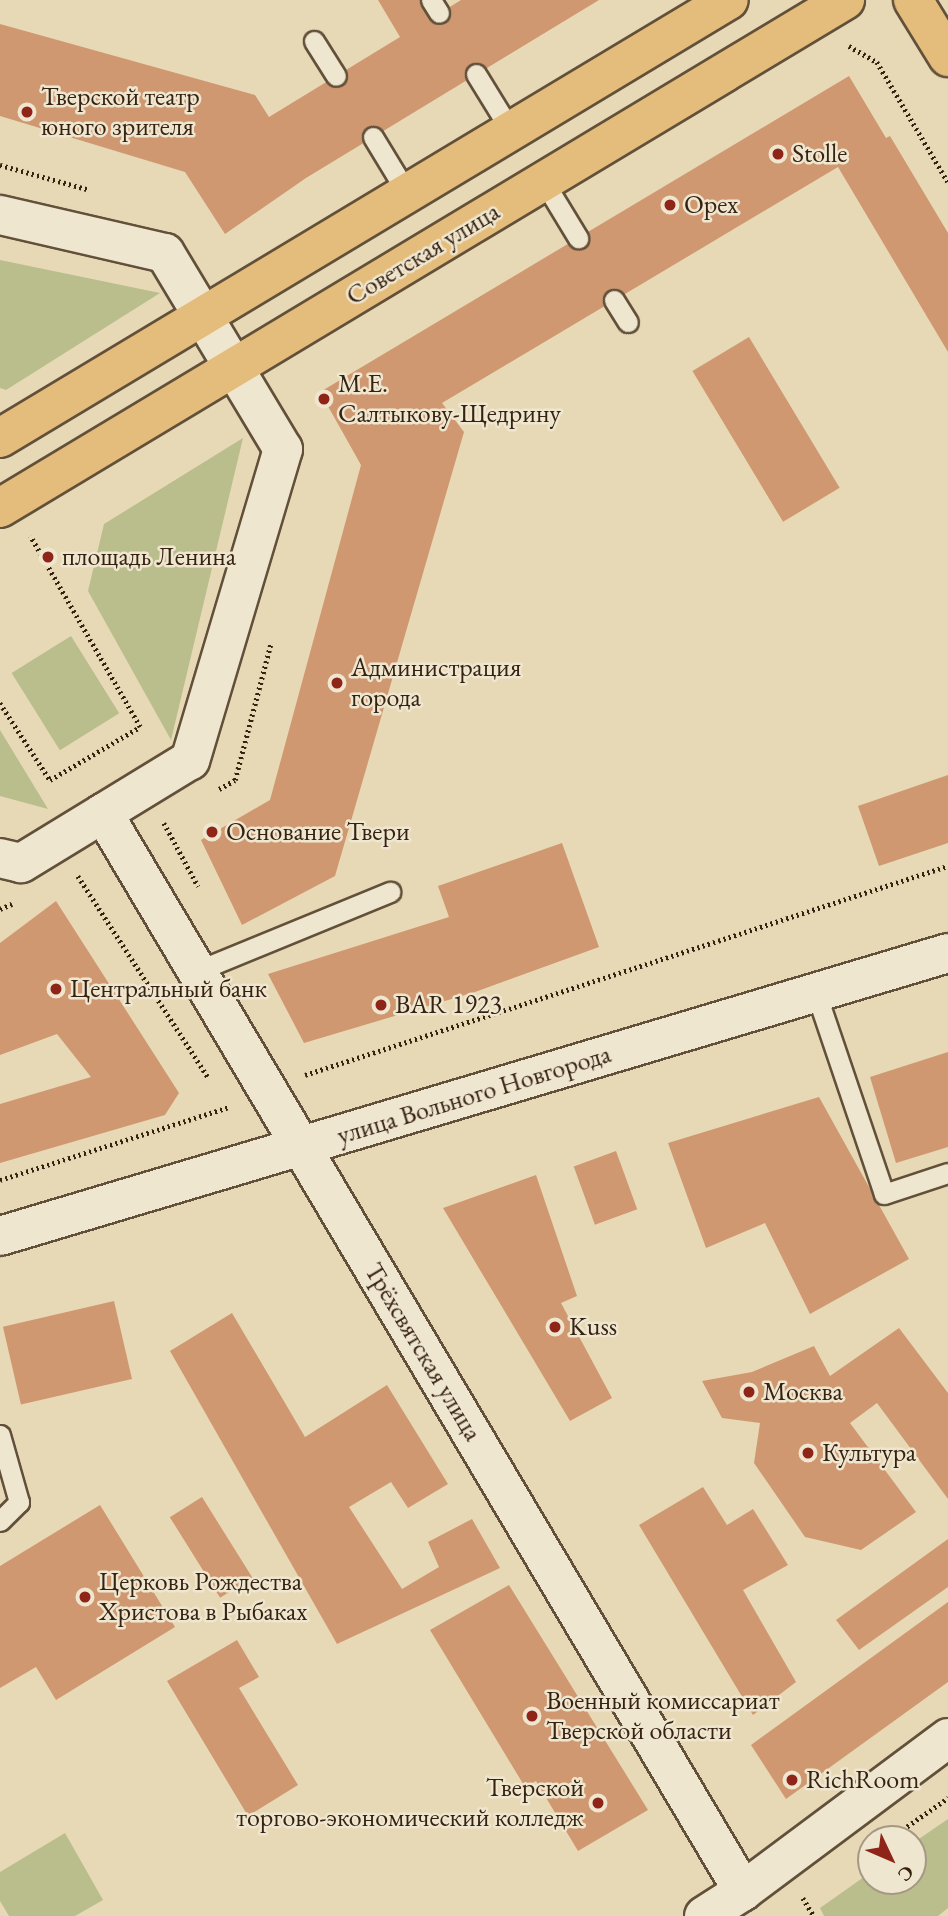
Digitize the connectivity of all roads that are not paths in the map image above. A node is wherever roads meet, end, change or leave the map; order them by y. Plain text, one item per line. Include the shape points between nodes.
1 (729, 0) edge
2 (845, 0) edge
3 (913, 0) edge
4 (314, 41) dead end
5 (948, 57) edge
6 (476, 74) dead end
7 (336, 76) dead end
8 (510, 131) junction
9 (373, 138) dead end
10 (544, 182) junction
11 (407, 194) junction
12 (0, 215) edge
13 (578, 238) dead end
14 (614, 300) dead end
15 (203, 316) junction
16 (628, 322) dead end
17 (234, 368) junction
18 (0, 438) edge
19 (13, 519) edge
20 (103, 813) junction
21 (0, 858) edge
22 (390, 892) dead end
23 (948, 953) edge
24 (197, 971) junction
25 (816, 993) junction
26 (301, 1147) junction
27 (948, 1173) edge
28 (0, 1236) edge
29 (0, 1435) edge
30 (0, 1521) edge
31 (948, 1738) edge
32 (743, 1891) junction
33 (704, 1916) edge

1 - 8 main road
2 - 10 main road, Советская улица
3 - 5 main road
4 - 7 lane
6 - 8 lane
8 - 11 main road
9 - 11 lane
10 - 13 lane
10 - 17 main road, Советская улица
11 - 15 main road
12 - 15 street via 165,253
14 - 16 lane
15 - 17 street
15 - 18 main road
17 - 19 main road, Советская улица
17 - 20 street via 283,449 190,760
20 - 21 street via 21,863
20 - 24 street, Трёхсвятская улица
22 - 24 lane
23 - 25 street, улица Вольного Новгорода
24 - 26 street, Трёхсвятская улица
25 - 26 street, улица Вольного Новгорода
25 - 27 lane via 884,1194
26 - 28 street, улица Вольного Новгорода
26 - 32 street, Трёхсвятская улица
29 - 30 lane via 19,1502
31 - 32 street
32 - 33 street

